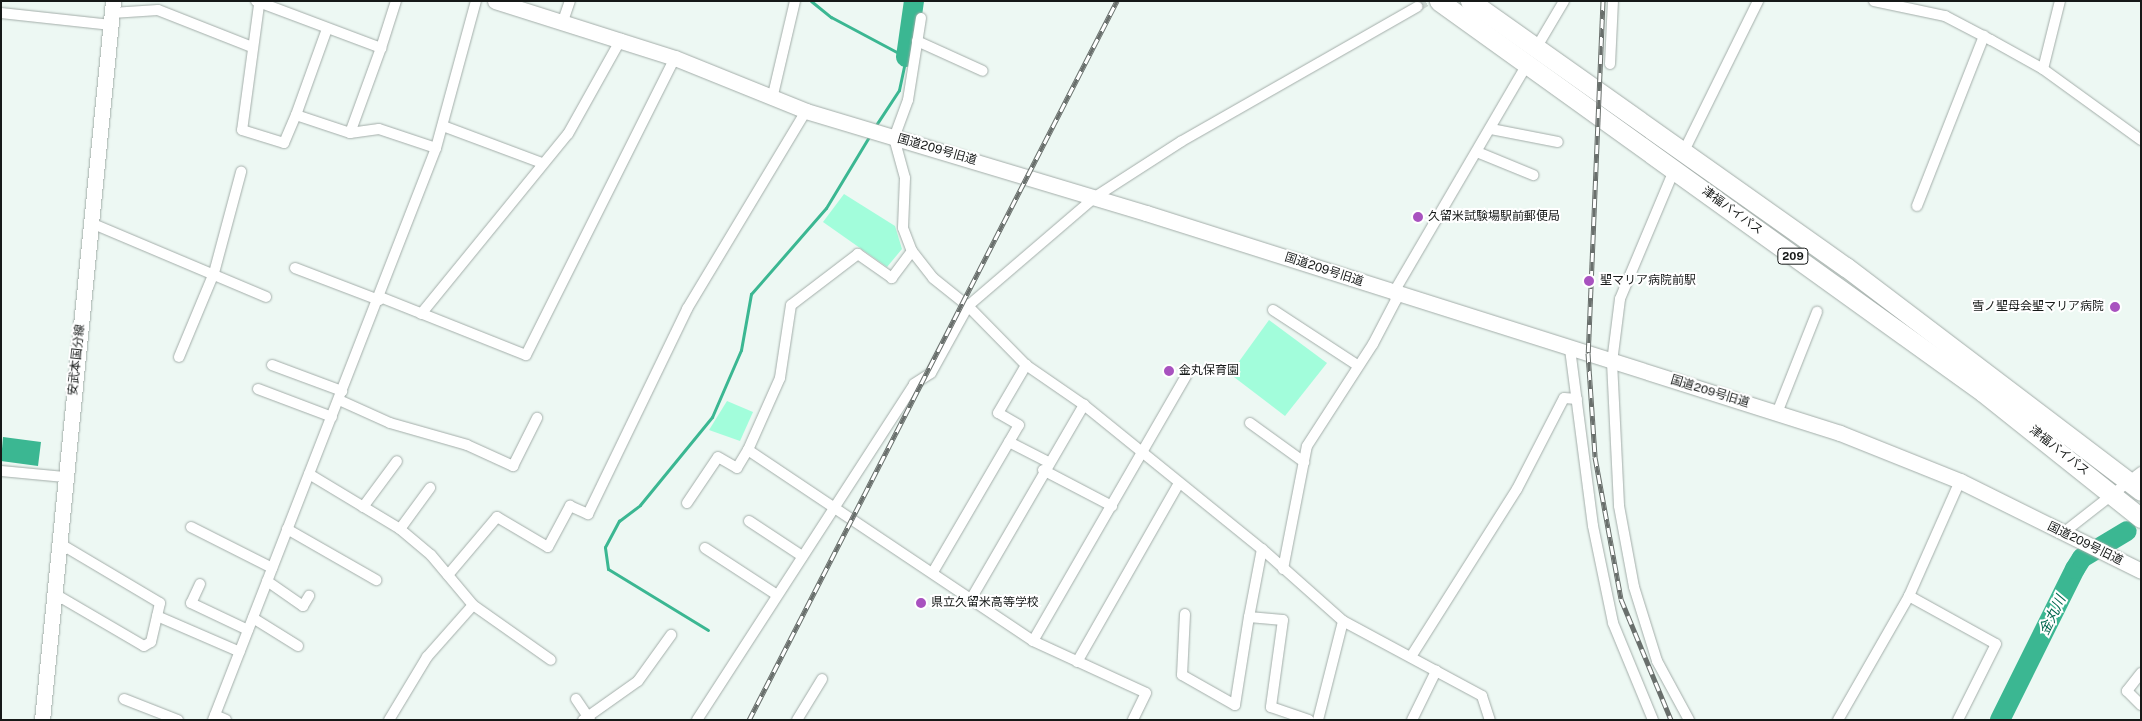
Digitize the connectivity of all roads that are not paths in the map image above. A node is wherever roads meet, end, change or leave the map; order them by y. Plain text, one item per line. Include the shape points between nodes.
1 (396, 1) edge
2 (476, 1) edge
3 (495, 1) edge
4 (570, 1) edge
5 (794, 1) edge
6 (1407, 1) edge
7 (1439, 1) edge
8 (1470, 1) edge
9 (1564, 1) edge
10 (1613, 1) edge
11 (1758, 1) edge
12 (1874, 1) edge
13 (2060, 1) edge
14 (257, 3) edge
15 (112, 13) edge
16 (1, 14) edge
17 (921, 18) dead end
18 (563, 22) junction
19 (327, 29) junction
20 (1984, 36) junction
21 (621, 39) junction
22 (917, 41) junction
23 (252, 47) junction
24 (1537, 47) junction
25 (382, 48) junction
26 (675, 58) junction
27 (1528, 64) junction
28 (1610, 64) dead end
29 (2043, 69) junction
30 (983, 72) dead end
31 (772, 99) junction
32 (806, 112) junction
33 (296, 115) junction
34 (443, 126) junction
35 (1491, 128) junction
36 (350, 133) junction
37 (894, 138) junction
38 (2141, 140) edge
39 (1558, 142) dead end
40 (436, 148) junction
41 (1477, 152) junction
42 (1679, 161) junction
43 (542, 163) junction
44 (241, 172) dead end
45 (1533, 175) dead end
46 (1095, 198) junction
47 (1918, 206) dead end
48 (91, 223) junction
49 (912, 251) junction
50 (295, 268) dead end
51 (214, 273) junction
52 (1394, 292) junction
53 (266, 297) dead end
54 (380, 298) junction
55 (968, 306) junction
56 (1273, 310) dead end
57 (1817, 312) dead end
58 (421, 314) junction
59 (1570, 349) junction
60 (179, 357) dead end
61 (1612, 362) junction
62 (272, 365) dead end
63 (1026, 365) junction
64 (1357, 365) junction
65 (1186, 376) dead end
66 (258, 389) dead end
67 (340, 395) junction
68 (1577, 399) junction
69 (1084, 405) junction
70 (1777, 413) junction
71 (332, 417) junction
72 (537, 418) dead end
73 (1250, 423) dead end
74 (1009, 442) junction
75 (748, 450) junction
76 (1143, 453) junction
77 (398, 461) dead end
78 (1304, 462) junction
79 (1045, 466) junction
80 (1, 470) edge
81 (309, 474) junction
82 (65, 478) junction
83 (1960, 481) junction
84 (2137, 482) edge
85 (1179, 483) junction
86 (430, 488) dead end
87 (2112, 493) junction
88 (687, 503) dead end
89 (1112, 506) junction
90 (363, 507) junction
91 (833, 509) junction
92 (2141, 518) edge
93 (749, 521) dead end
94 (191, 527) dead end
95 (287, 529) junction
96 (400, 529) junction
97 (2063, 533) junction
98 (59, 543) junction
99 (705, 548) dead end
100 (1262, 549) junction
101 (802, 556) junction
102 (272, 568) junction
103 (1283, 569) junction
104 (2141, 571) edge
105 (933, 572) junction
106 (448, 575) junction
107 (376, 580) dead end
108 (267, 581) junction
109 (200, 584) dead end
110 (55, 594) junction
111 (777, 594) junction
112 (309, 596) dead end
113 (1909, 596) junction
114 (971, 598) junction
115 (473, 605) junction
116 (1185, 614) dead end
117 (157, 616) junction
118 (1249, 616) junction
119 (253, 618) junction
120 (1343, 621) junction
121 (248, 630) junction
122 (671, 635) dead end
123 (1033, 641) junction
124 (298, 646) dead end
125 (240, 652) junction
126 (1412, 655) junction
127 (551, 660) dead end
128 (1077, 662) junction
129 (1436, 671) junction
130 (2141, 673) edge
131 (822, 679) dead end
132 (124, 699) dead end
133 (576, 699) dead end
134 (2141, 705) edge
135 (214, 717) edge
136 (1137, 718) edge
137 (587, 719) edge
138 (42, 720) edge
139 (178, 720) edge
140 (226, 720) edge
141 (389, 720) edge
142 (697, 720) edge
143 (797, 720) edge
144 (1309, 720) edge
145 (1318, 720) edge
146 (1412, 720) edge
147 (1490, 720) edge
148 (1653, 720) edge
149 (1688, 720) edge
150 (1838, 720) edge
151 (1958, 720) edge

1 - 25 street
2 - 34 street
3 - 18 street, 国道209号旧道
4 - 18 street
5 - 31 street
6 - 46 street via 1417,7 1182,141
7 - 27 highway, 津福バイパス / 209
8 - 24 highway, 津福バイパス / 209
9 - 24 street
10 - 28 street
11 - 42 street
12 - 20 street via 1945,16
13 - 29 street
14 - 19 street
14 - 23 street
15 - 16 street
15 - 23 street via 158,10
15 - 48 street, 安武本国分線
17 - 22 street
18 - 21 street, 国道209号旧道
19 - 25 street
19 - 33 street
20 - 29 street
20 - 47 street
21 - 26 street, 国道209号旧道
21 - 43 street via 568,134
22 - 30 street
22 - 37 street via 908,100
23 - 33 street via 242,130 284,143
24 - 27 street
24 - 42 highway, 津福バイパス / 209
25 - 36 street
26 - 31 street, 国道209号旧道
26 - 58 street via 526,355
27 - 35 street
27 - 42 highway, 津福バイパス / 209
29 - 38 street
31 - 32 street, 国道209号旧道
32 - 37 street, 国道209号旧道
32 - 106 street via 687,309 588,514 570,506 548,548 498,517
33 - 36 street
34 - 40 street
34 - 43 street
35 - 39 street
35 - 41 street
36 - 40 street via 379,129
37 - 46 street, 国道209号旧道
37 - 49 street via 905,178 903,228
40 - 54 street
41 - 45 street
41 - 52 street
42 - 61 street via 1620,298
42 - 84 highway, 津福バイパス / 209 via 1900,307
42 - 87 highway, 津福バイパス / 209
43 - 58 street
44 - 51 street
46 - 52 street, 国道209号旧道
46 - 55 street
48 - 51 street
48 - 82 street, 安武本国分線
49 - 55 street via 933,278
49 - 75 street via 892,278 858,254 791,305 780,378
50 - 54 street
51 - 53 street
51 - 60 street
52 - 59 street, 国道209号旧道
52 - 64 street via 1396,300
54 - 58 street
54 - 67 street
55 - 63 street
55 - 91 street via 931,373 914,384
56 - 64 street
57 - 70 street
59 - 61 street, 国道209号旧道
59 - 68 street
61 - 70 street, 国道209号旧道
61 - 149 street via 1619,506 1634,587 1657,661
62 - 67 street
63 - 69 street
63 - 74 street via 998,413 1019,425
64 - 78 street via 1307,446
65 - 76 street
66 - 71 street
67 - 71 street
67 - 72 street via 513,466
68 - 126 street via 1564,398 1518,489
68 - 148 street via 1593,526 1613,623
69 - 76 street
69 - 79 street
70 - 83 street, 国道209号旧道
71 - 81 street
73 - 78 street
74 - 79 street
74 - 105 street
75 - 88 street via 737,468 718,457
75 - 91 street
76 - 85 street
76 - 89 street
77 - 90 street
78 - 103 street
79 - 89 street
79 - 114 street
80 - 82 street
81 - 90 street
81 - 95 street
82 - 98 street, 安武本国分線
83 - 97 street, 国道209号旧道
83 - 113 street
84 - 87 street
85 - 100 street
85 - 128 street
86 - 96 street
87 - 92 highway, 津福バイパス / 209
87 - 97 street
89 - 123 street
90 - 96 street
91 - 101 street
91 - 105 street
93 - 101 street
94 - 102 street
95 - 102 street
95 - 107 street
96 - 106 street
97 - 104 street, 国道209号旧道
98 - 110 street, 安武本国分線
98 - 117 street via 160,603
99 - 111 street
100 - 103 street
100 - 118 street
101 - 111 street
102 - 108 street
103 - 120 street
105 - 114 street
106 - 115 street
108 - 112 street via 303,606
108 - 119 street
109 - 121 street via 191,603
110 - 117 street via 144,646 151,642
110 - 138 street, 安武本国分線
111 - 142 street
113 - 150 street
113 - 151 street via 1996,644
114 - 123 street
115 - 127 street
115 - 141 street via 427,657
116 - 118 street via 1182,675 1234,706
117 - 125 street
118 - 144 street via 1283,620 1271,707
119 - 121 street
119 - 124 street
120 - 126 street
120 - 145 street
121 - 125 street
122 - 137 street via 638,681
123 - 128 street
125 - 135 street
126 - 129 street
128 - 136 street via 1146,693
129 - 146 street
129 - 147 street via 1482,696
130 - 134 street via 2126,691
131 - 143 street
132 - 139 street
133 - 137 street
135 - 140 street

